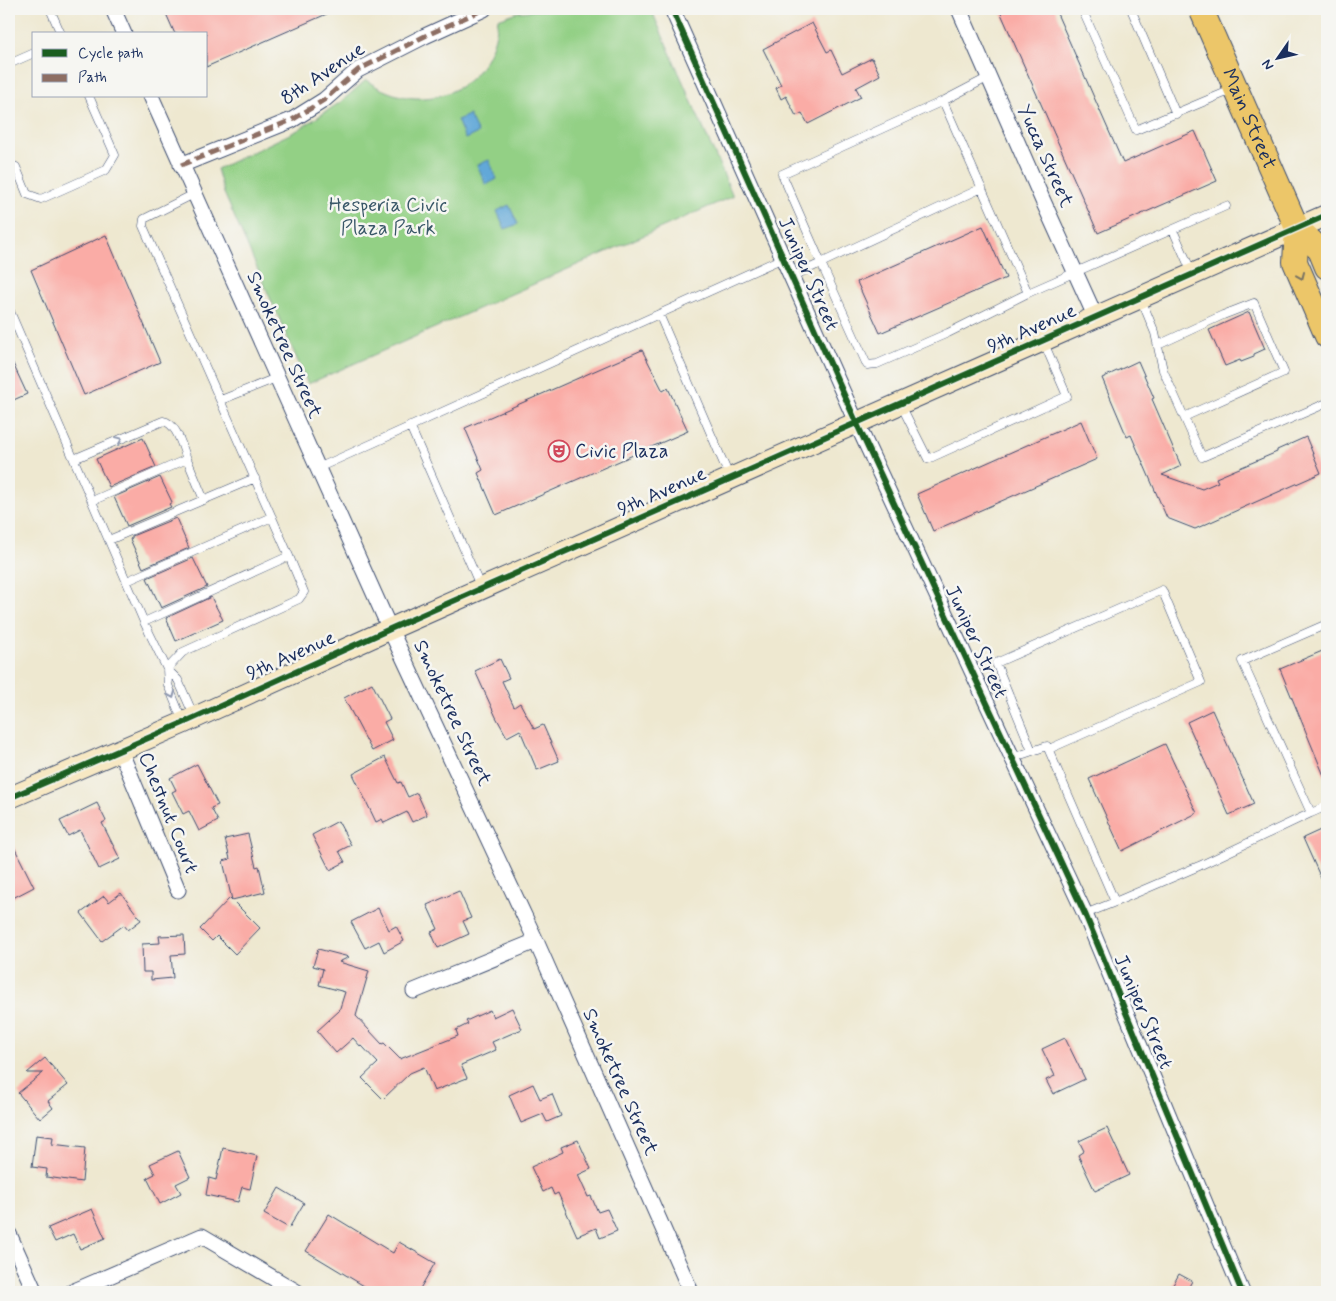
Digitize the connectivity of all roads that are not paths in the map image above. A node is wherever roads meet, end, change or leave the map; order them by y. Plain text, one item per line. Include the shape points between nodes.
1 (50, 9) edge
2 (113, 9) edge
3 (484, 9) edge
4 (672, 9) edge
5 (959, 9) edge
6 (1082, 9) edge
7 (1131, 9) edge
8 (1201, 9) edge
9 (60, 32) edge
10 (123, 32) edge
11 (32, 54) edge
12 (9, 64) edge
13 (989, 77) junction
14 (1236, 89) junction
15 (90, 98) edge
16 (152, 98) edge
17 (943, 101) junction
18 (1176, 114) junction
19 (9, 164) edge
20 (181, 166) junction
21 (982, 188) junction
22 (194, 194) junction
23 (1226, 206) dead end
24 (1327, 215) edge
25 (1297, 228) junction
26 (1173, 230) junction
27 (783, 258) junction
28 (821, 264) junction
29 (1327, 266) edge
30 (1076, 272) junction
31 (1193, 275) junction
32 (791, 276) junction
33 (1028, 293) junction
34 (1140, 298) junction
35 (9, 309) edge
36 (659, 314) junction
37 (1096, 318) junction
38 (1327, 336) edge
39 (1044, 341) junction
40 (1158, 345) junction
41 (276, 378) junction
42 (221, 400) junction
43 (1327, 403) edge
44 (901, 405) junction
45 (1184, 417) junction
46 (857, 424) junction
47 (410, 426) junction
48 (74, 459) junction
49 (187, 459) junction
50 (318, 468) junction
51 (255, 478) junction
52 (731, 480) junction
53 (204, 500) junction
54 (92, 501) junction
55 (272, 517) junction
56 (109, 540) junction
57 (289, 556) junction
58 (127, 581) junction
59 (481, 589) junction
60 (144, 622) junction
61 (1327, 624) edge
62 (390, 629) junction
63 (167, 669) junction
64 (189, 720) junction
65 (1049, 749) junction
66 (120, 750) junction
67 (1032, 751) junction
68 (1012, 758) junction
69 (9, 798) edge
70 (1327, 806) edge
71 (1311, 813) junction
72 (178, 890) dead end
73 (1115, 902) junction
74 (1085, 914) junction
75 (536, 940) junction
76 (414, 991) dead end
77 (9, 1234) edge
78 (35, 1292) edge
79 (72, 1292) edge
80 (297, 1292) edge
81 (691, 1292) edge
82 (1242, 1292) edge

1 - 9 lane
2 - 10 street
3 - 20 street, 8th Avenue via 358,70 324,100 292,120
4 - 27 street, Juniper Street
5 - 13 street, Yucca Street
6 - 18 lane via 1136,130
7 - 18 lane
8 - 14 main road, Main Street
11 - 12 lane
13 - 17 lane
13 - 30 street, Yucca Street
14 - 18 lane
14 - 25 main road, Main Street
15 - 19 lane via 115,155 106,170 41,199 27,194 16,168
16 - 20 street, Smoketree Street
17 - 21 lane
17 - 28 lane via 782,174
20 - 22 street, Smoketree Street
21 - 28 lane
21 - 33 lane
22 - 41 street, Smoketree Street
22 - 42 lane via 144,219 143,226
23 - 26 lane
24 - 25 street, 9th Avenue
25 - 29 main road, Main Street via 1320,250
25 - 31 street, 9th Avenue
25 -> 38 main road, Main Street via 1295,262
26 - 30 lane
26 - 31 lane
27 - 32 street, Juniper Street
27 - 36 lane
28 - 32 lane
28 - 33 lane via 868,365 948,333
30 - 33 lane
30 - 37 street, Yucca Street
31 - 34 street, 9th Avenue
32 - 46 street, Juniper Street
34 - 37 street, 9th Avenue
34 - 40 lane
35 - 48 lane
36 - 47 lane
36 - 52 lane
37 - 39 street, 9th Avenue
39 - 44 street, 9th Avenue
39 - 44 lane via 1067,396 928,459
40 - 45 lane via 1163,370
40 - 45 lane via 1254,303 1284,372
41 - 42 lane
41 - 50 street, Smoketree Street
42 - 51 lane
43 - 45 lane via 1202,456
44 - 46 street, 9th Avenue
46 - 52 street, 9th Avenue
46 - 68 street, Juniper Street
47 - 50 lane
47 - 59 lane
48 -> 49 lane via 163,421 173,426
48 - 54 lane
49 - 53 lane
49 - 54 lane
50 - 62 street, Smoketree Street
51 - 53 lane
51 - 55 lane
52 - 59 street, 9th Avenue
53 - 56 lane
54 - 56 lane
55 - 57 lane
55 - 58 lane
56 - 58 lane
57 - 60 lane
57 - 63 lane via 304,592 299,599 183,652
58 - 60 lane
59 - 62 street, 9th Avenue
60 - 63 lane
61 - 71 lane via 1242,661
62 - 64 street, 9th Avenue
62 - 75 street, Smoketree Street
63 -> 64 lane via 168,685
63 - 64 lane via 178,680
64 - 66 street, 9th Avenue
65 - 67 lane via 1047,746
65 - 67 lane via 1201,682 1162,590 996,663
65 - 73 lane
66 - 69 street, 9th Avenue
66 - 72 street, Chestnut Court
67 - 68 lane
68 - 74 street, Juniper Street
70 - 71 lane
71 - 73 lane
73 - 74 lane
74 - 82 street, Juniper Street
75 - 76 street
75 - 81 street, Smoketree Street
77 - 78 street
79 - 80 street via 202,1236

